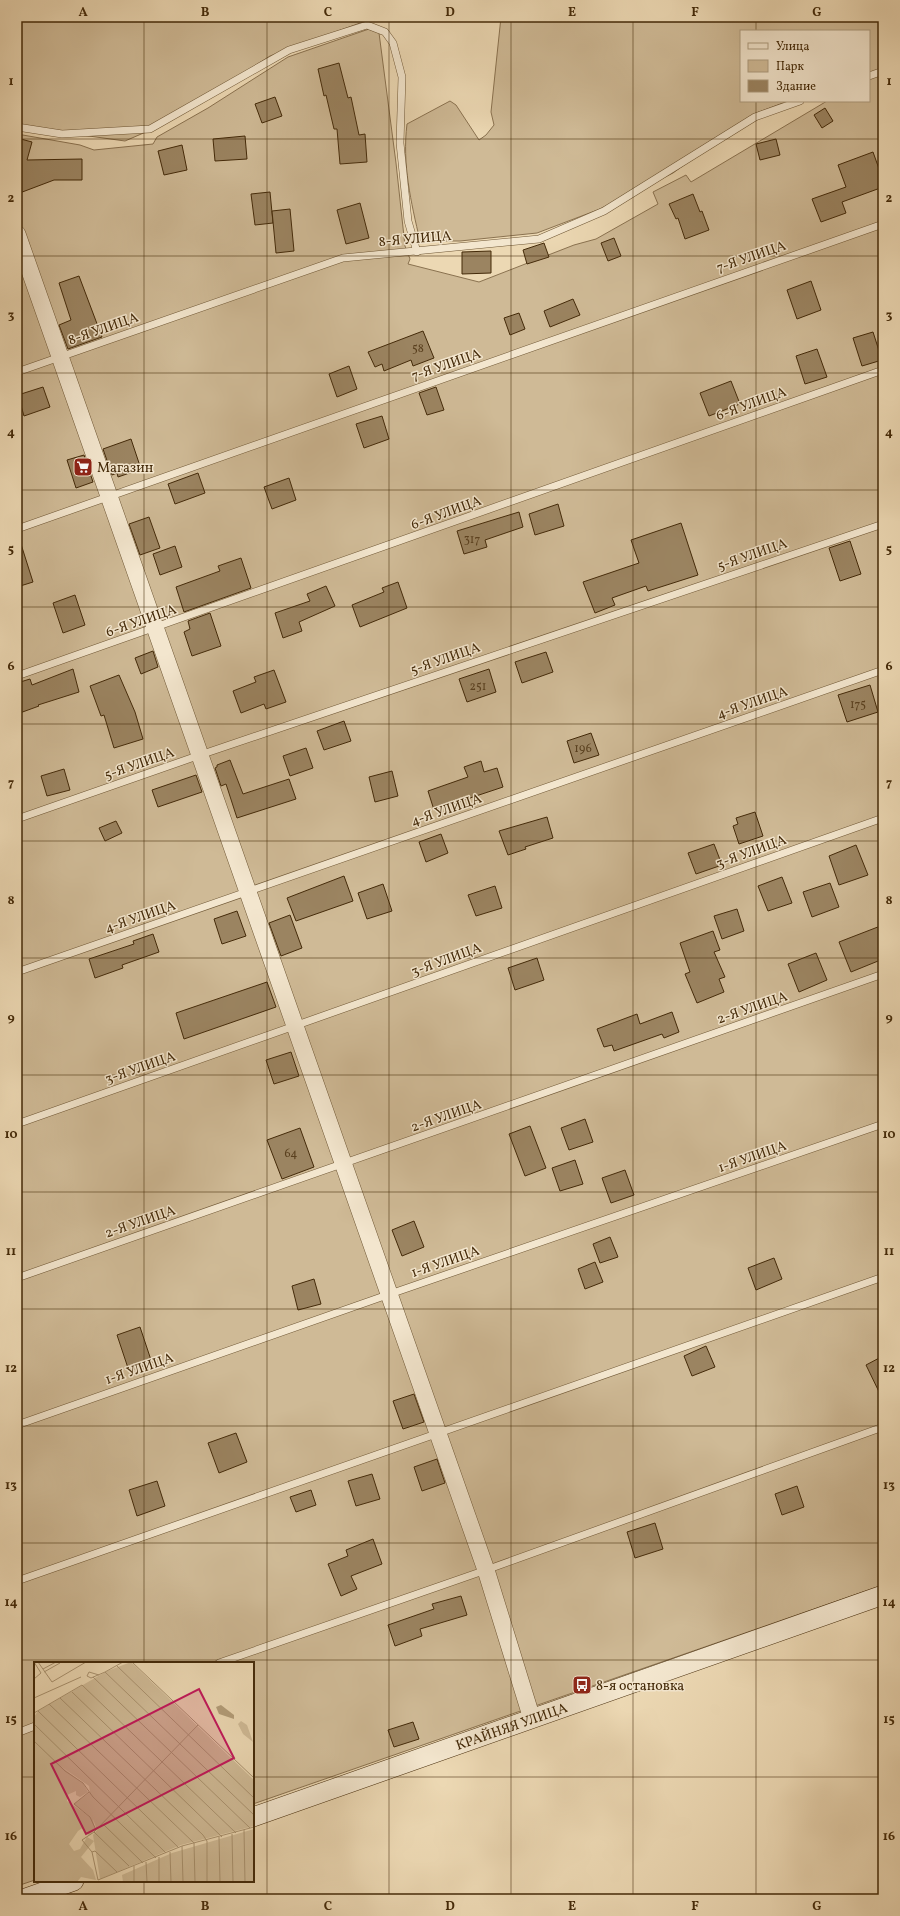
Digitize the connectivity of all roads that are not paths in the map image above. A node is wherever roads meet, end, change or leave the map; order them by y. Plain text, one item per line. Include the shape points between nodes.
1 (883, 71) edge
2 (870, 76) edge
3 (797, 102) edge
4 (17, 127) edge
5 (883, 224) edge
6 (17, 234) edge
7 (417, 252) junction
8 (60, 357) junction
9 (883, 370) edge
10 (17, 372) edge
11 (111, 497) junction
12 (883, 524) edge
13 (17, 529) edge
14 (156, 628) junction
15 (883, 670) edge
16 (17, 676) edge
17 (200, 755) junction
18 (883, 818) edge
19 (17, 819) edge
20 (247, 892) junction
21 (17, 972) edge
22 (883, 974) edge
23 (296, 1026) junction
24 (17, 1124) edge
25 (883, 1124) edge
26 (344, 1164) junction
27 (883, 1277) edge
28 (17, 1278) edge
29 (390, 1294) junction
30 (17, 1425) edge
31 (883, 1427) edge
32 (438, 1434) junction
33 (486, 1570) junction
34 (17, 1581) edge
35 (883, 1595) edge
36 (222, 1662) edge
37 (532, 1718) junction
38 (34, 1726) edge
39 (17, 1733) edge
40 (254, 1817) edge
41 (71, 1882) edge
42 (23, 1899) edge

1 - 2 lane
3 - 7 lane, 8-Я УЛИЦА via 755,117 604,211 539,239
4 - 7 lane via 62,134 150,129 289,50 367,25 385,32 393,43 402,77 400,143 408,221
5 - 11 lane, 7-Я УЛИЦА
6 - 8 street
7 - 8 lane, 8-Я УЛИЦА via 343,258
8 - 10 lane, 8-Я УЛИЦА
8 - 11 street
9 - 14 lane, 6-Я УЛИЦА
11 - 13 lane, 7-Я УЛИЦА
11 - 14 street
12 - 17 lane, 5-Я УЛИЦА
14 - 16 lane, 6-Я УЛИЦА
14 - 17 street
15 - 20 lane, 4-Я УЛИЦА
17 - 19 lane, 5-Я УЛИЦА
17 - 20 street
18 - 23 lane, 3-Я УЛИЦА
20 - 21 lane, 4-Я УЛИЦА
20 - 23 street
22 - 26 lane, 2-Я УЛИЦА
23 - 24 lane, 3-Я УЛИЦА
23 - 26 street
25 - 29 lane, 1-Я УЛИЦА
26 - 28 lane, 2-Я УЛИЦА
26 - 29 street
27 - 32 lane
29 - 30 lane, 1-Я УЛИЦА
29 - 32 street
31 - 33 lane
32 - 33 street
32 - 34 lane
33 - 36 lane
33 - 37 street
35 - 37 main road, КРАЙНЯЯ УЛИЦА
37 - 40 main road, КРАЙНЯЯ УЛИЦА
38 - 39 lane
41 - 42 main road

